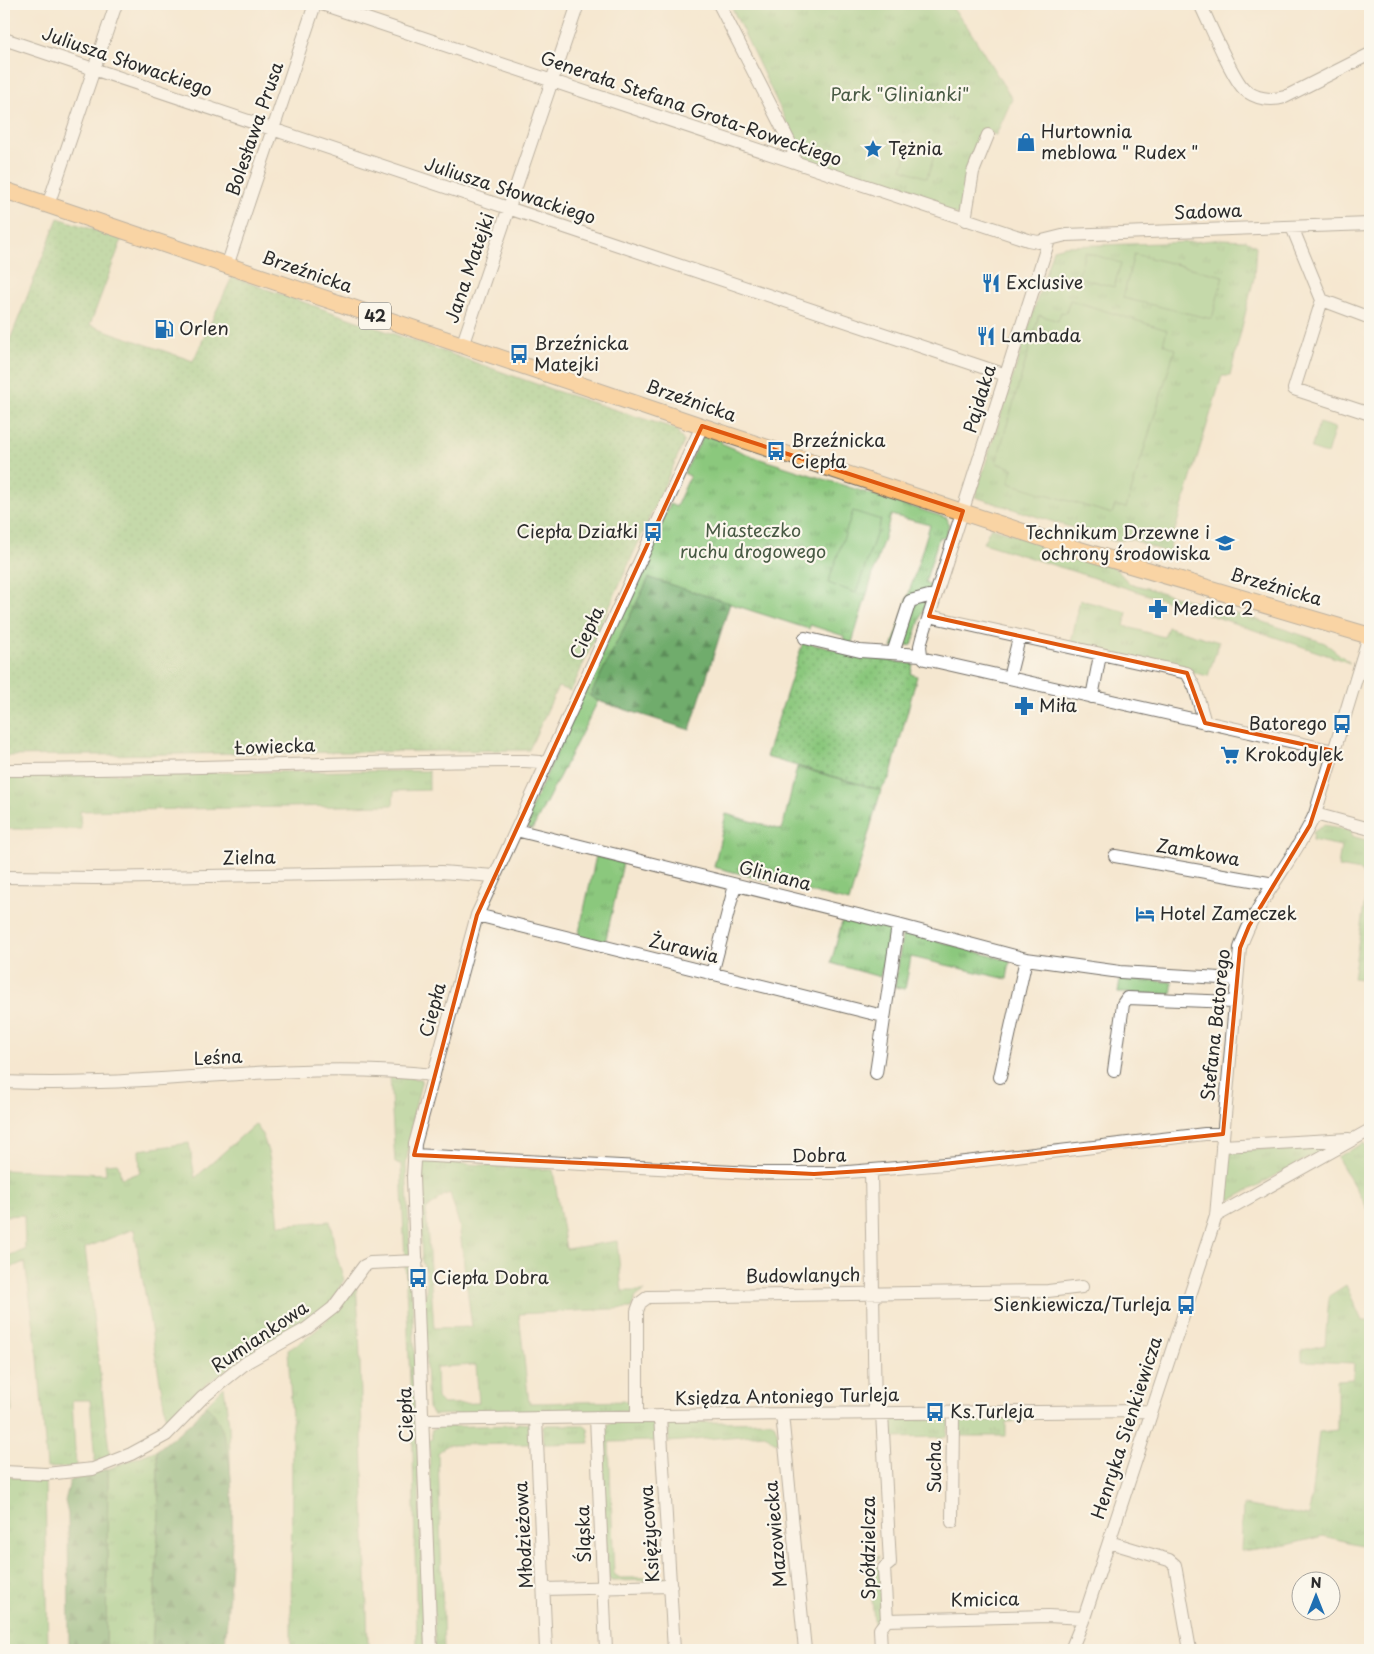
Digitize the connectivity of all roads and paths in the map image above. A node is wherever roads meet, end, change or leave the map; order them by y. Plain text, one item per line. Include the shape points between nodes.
1 (116, 4) edge
2 (316, 4) edge
3 (322, 4) edge
4 (578, 4) edge
5 (719, 4) edge
6 (1200, 4) edge
7 (4, 39) edge
8 (1370, 54) edge
9 (94, 69) junction
10 (552, 81) junction
11 (273, 130) junction
12 (988, 135) dead end
13 (794, 162) junction
14 (4, 190) edge
15 (48, 205) junction
16 (509, 208) junction
17 (965, 220) junction
18 (1370, 224) edge
19 (1292, 227) junction
20 (1049, 240) junction
21 (227, 266) junction
22 (1322, 300) junction
23 (1370, 318) edge
24 (462, 346) junction
25 (1006, 375) junction
26 (1370, 414) edge
27 (702, 426) junction
28 (963, 511) junction
29 (936, 594) junction
30 (929, 616) junction
31 (1370, 636) edge
32 (805, 638) dead end
33 (1019, 638) junction
34 (893, 653) junction
35 (921, 655) junction
36 (1100, 655) junction
37 (1009, 678) junction
38 (1092, 697) junction
39 (1205, 723) junction
40 (1334, 752) junction
41 (546, 766) junction
42 (4, 770) edge
43 (1315, 814) junction
44 (1370, 829) edge
45 (516, 830) junction
46 (1115, 856) dead end
47 (494, 876) junction
48 (4, 877) edge
49 (1274, 884) junction
50 (735, 885) junction
51 (477, 915) junction
52 (898, 925) junction
53 (1026, 959) junction
54 (712, 974) junction
55 (1237, 979) junction
56 (1234, 1002) junction
57 (883, 1016) junction
58 (1114, 1072) dead end
59 (876, 1073) dead end
60 (434, 1075) junction
61 (1000, 1077) dead end
62 (4, 1082) edge
63 (1370, 1130) edge
64 (1354, 1139) junction
65 (1223, 1140) junction
66 (414, 1156) junction
67 (871, 1171) junction
68 (1216, 1216) junction
69 (417, 1262) junction
70 (1082, 1287) dead end
71 (873, 1293) junction
72 (1151, 1411) junction
73 (953, 1412) junction
74 (878, 1413) junction
75 (782, 1414) junction
76 (637, 1416) junction
77 (660, 1416) junction
78 (596, 1417) junction
79 (536, 1418) junction
80 (424, 1420) junction
81 (4, 1472) edge
82 (952, 1522) dead end
83 (1109, 1542) junction
84 (671, 1586) junction
85 (603, 1588) junction
86 (544, 1589) junction
87 (1084, 1618) junction
88 (887, 1620) junction
89 (431, 1650) edge
90 (546, 1650) edge
91 (606, 1650) edge
92 (674, 1650) edge
93 (805, 1650) edge
94 (881, 1650) edge
95 (1071, 1650) edge
96 (1190, 1650) edge

1 - 9 street
2 - 11 street, Bolesława Prusa
3 - 10 street, Generała Stefana Grota-Roweckiego
4 - 10 street, Jana Matejki
5 - 13 street via 793,149
6 - 8 street via 1238,80 1245,90 1260,97 1284,97
7 - 9 street, Juliusza Słowackiego
9 - 11 street, Juliusza Słowackiego
9 - 15 street
10 - 13 street, Generała Stefana Grota-Roweckiego
10 - 16 street, Jana Matejki
11 - 16 street, Juliusza Słowackiego
11 - 21 street, Bolesława Prusa
12 - 17 street via 973,172
13 - 17 street, Generała Stefana Grota-Roweckiego
14 - 15 main road, Brzeźnicka / 42
15 - 21 main road, Brzeźnicka / 42
16 - 24 street, Jana Matejki
16 - 25 street, Juliusza Słowackiego
17 - 20 street, Generała Stefana Grota-Roweckiego via 1028,240
18 - 19 street, Sadowa
19 - 20 street, Sadowa via 1066,235
19 - 22 street
20 - 25 street, Pajdaka
21 - 24 main road, Brzeźnicka / 42
22 - 23 street
22 - 26 street via 1294,389
24 - 27 main road, Brzeźnicka / 42
25 - 28 street, Pajdaka
27 - 28 main road, Brzeźnicka / 42
27 - 41 street, Ciepła
28 - 29 street
28 - 31 main road, Brzeźnicka / 42 via 1152,572
29 - 30 street
29 - 34 street via 910,601
30 - 33 street
30 - 35 street via 920,646
31 - 40 street, Stefana Batorego
32 - 34 street via 860,651
33 - 36 street
33 - 37 street
34 - 35 street
35 - 37 street via 925,659
36 - 38 street
36 - 39 street via 1190,675
37 - 38 street
38 - 39 street
39 - 40 street
40 - 43 street, Stefana Batorego
41 - 42 street, Łowiecka via 525,760
41 - 45 street, Ciepła
43 - 44 street
43 - 49 street, Stefana Batorego
45 - 47 street, Ciepła
45 - 50 street, Gliniana
46 - 49 street, Zamkowa
47 - 48 street, Zielna via 440,872
47 - 51 street, Ciepła
49 - 55 street, Stefana Batorego via 1244,935
50 - 52 street, Gliniana
50 - 54 street
51 - 54 street, Żurawia
51 - 60 street, Ciepła
52 - 53 street, Gliniana
52 - 57 street
53 - 55 street, Gliniana via 1120,972
53 - 61 street
54 - 57 street, Żurawia
55 - 56 street, Stefana Batorego
56 - 58 street via 1127,998 1123,1004
56 - 65 street, Stefana Batorego
57 - 59 street
60 - 62 street, Leśna via 323,1070 98,1081
60 - 66 street, Ciepła
63 - 64 street
64 - 65 street
64 - 68 street
65 - 67 street, Dobra via 1205,1134
65 - 68 street, Henryka Sienkiewicza
66 - 67 street, Dobra via 753,1173
66 - 69 street, Ciepła
67 - 71 street
68 - 72 street, Henryka Sienkiewicza
69 - 80 street, Ciepła
69 - 81 street, Rumiankowa via 370,1262 364,1266 333,1308 306,1329 248,1362 202,1398 166,1435 131,1454 93,1469 67,1473
70 - 71 street, Budowlanych via 1048,1291
71 - 74 street
71 - 76 street, Budowlanych via 648,1297 640,1303 637,1311
72 - 73 street, Księdza Antoniego Turleja
72 - 83 street, Henryka Sienkiewicza
73 - 74 street, Księdza Antoniego Turleja
73 - 82 street, Sucha
74 - 75 street, Księdza Antoniego Turleja
74 - 88 street, Spółdzielcza via 890,1563 884,1568
75 - 77 street, Księdza Antoniego Turleja
75 - 93 street, Mazowiecka
76 - 77 street, Księdza Antoniego Turleja
76 - 78 street, Księdza Antoniego Turleja
77 - 84 street, Księżycowa
78 - 79 street, Księdza Antoniego Turleja
78 - 85 street, Śląska
79 - 80 street, Księdza Antoniego Turleja
79 - 86 street, Młodzieżowa
80 - 89 street, Ciepła
83 - 87 street, Henryka Sienkiewicza
83 - 96 street via 1169,1560 1175,1565
84 - 85 street
84 - 92 street, Księżycowa
85 - 86 street
85 - 91 street, Śląska
86 - 90 street, Młodzieżowa
87 - 88 street, Kmicica
87 - 95 street, Henryka Sienkiewicza
88 - 94 street, Spółdzielcza via 880,1629

